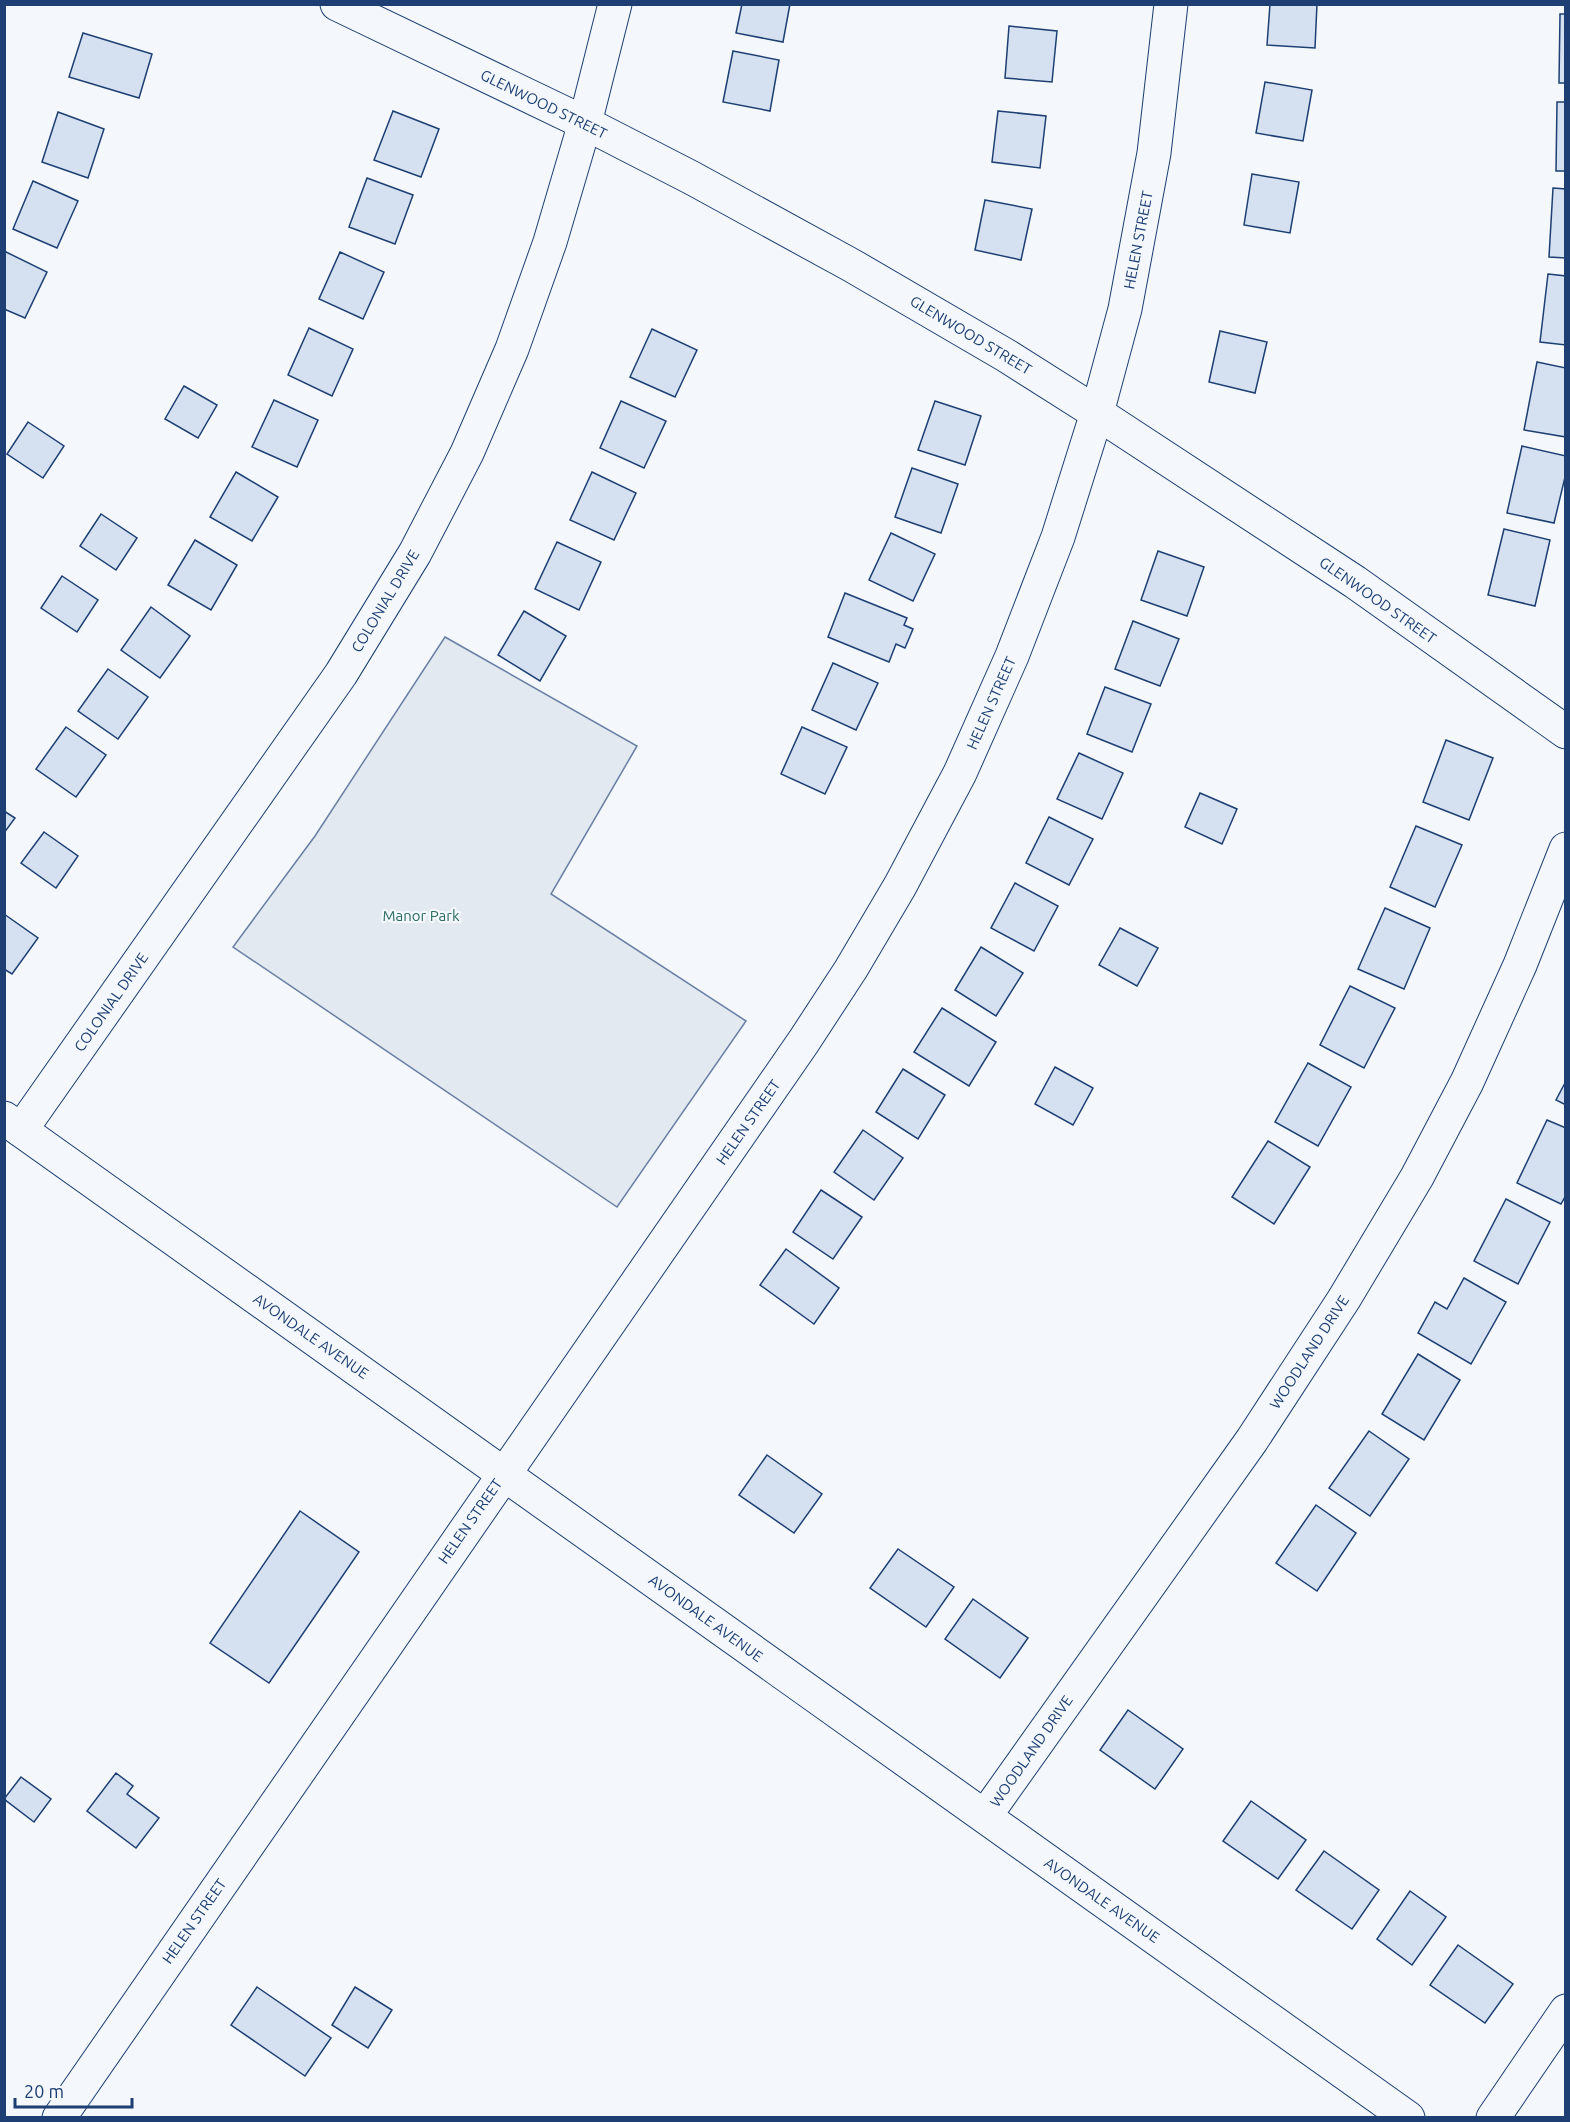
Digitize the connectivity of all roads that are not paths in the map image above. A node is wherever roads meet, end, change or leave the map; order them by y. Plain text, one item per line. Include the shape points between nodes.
1 (337, 4) edge
2 (615, 4) edge
3 (1171, 4) edge
4 (585, 123) junction
5 (1097, 413) junction
6 (1566, 732) edge
7 (1566, 849) edge
8 (13, 1124) edge
9 (503, 1473) junction
10 (985, 1816) junction
11 (1566, 2011) edge
12 (59, 2118) edge
13 (1408, 2118) edge
14 (1493, 2118) edge

1 - 4 street, GLENWOOD STREET
2 - 4 street, COLONIAL DRIVE
3 - 5 street, HELEN STREET via 1154,153 1125,309
4 - 5 street, GLENWOOD STREET via 851,265
4 - 8 street, COLONIAL DRIVE via 550,242 512,349 467,453 415,553 341,674
5 - 6 street, GLENWOOD STREET via 1355,582
5 - 9 street, HELEN STREET via 1058,537 1012,656 960,773 900,886 804,1041
7 - 10 street, WOODLAND DRIVE via 1520,965 1467,1082 1387,1228 1252,1440
8 - 9 street, AVONDALE AVENUE
9 - 10 street, AVONDALE AVENUE
9 - 12 street, HELEN STREET
10 - 13 street, AVONDALE AVENUE
11 - 14 street

